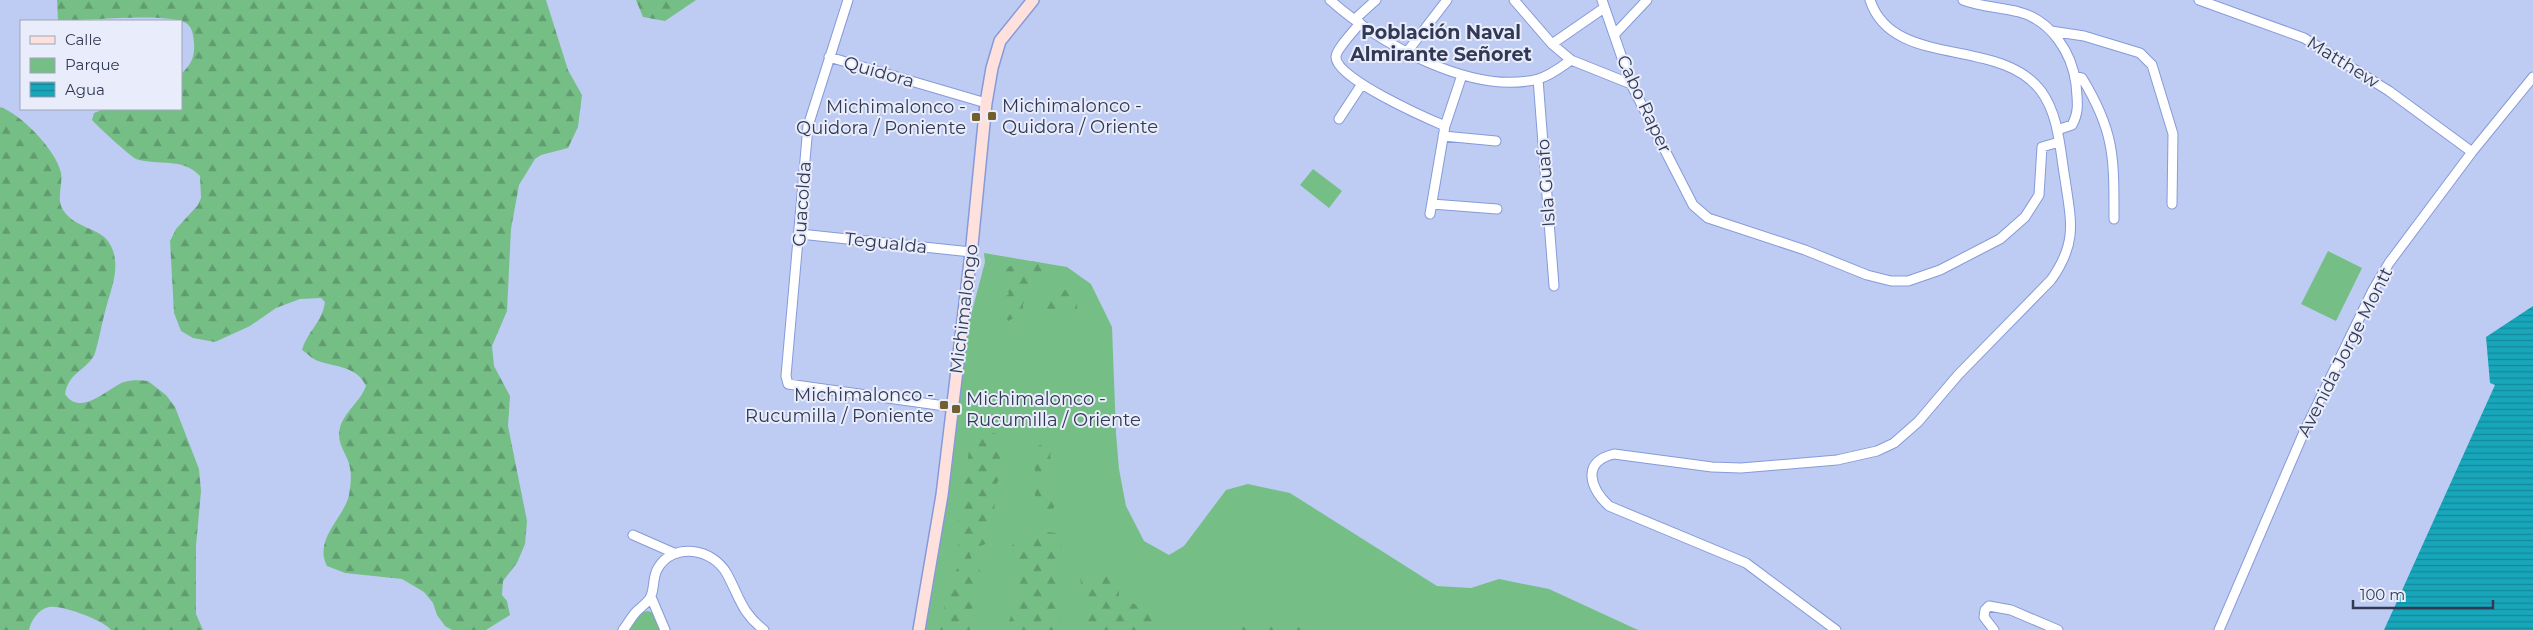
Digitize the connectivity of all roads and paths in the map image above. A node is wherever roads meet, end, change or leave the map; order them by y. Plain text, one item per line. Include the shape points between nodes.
1 (848, 0) edge
2 (1033, 0) edge
3 (1330, 0) edge
4 (1376, 0) edge
5 (1447, 0) edge
6 (1514, 0) edge
7 (1647, 0) edge
8 (1870, 0) edge
9 (1963, 0) edge
10 (2199, 0) edge
11 (1603, 4) edge
12 (1358, 21) junction
13 (2052, 31) junction
14 (1614, 35) junction
15 (1552, 44) junction
16 (1407, 52) junction
17 (829, 57) junction
18 (1571, 60) junction
19 (1462, 76) junction
20 (2075, 76) junction
21 (2533, 76) edge
22 (1538, 79) junction
23 (1362, 84) junction
24 (1631, 84) junction
25 (986, 103) junction
26 (1339, 119) dead end
27 (1445, 126) junction
28 (2057, 130) junction
29 (1443, 136) junction
30 (1496, 141) dead end
31 (2059, 142) junction
32 (2472, 152) junction
33 (2172, 204) dead end
34 (1497, 209) dead end
35 (2114, 219) dead end
36 (800, 234) junction
37 (971, 252) junction
38 (1554, 286) dead end
39 (952, 407) junction
40 (633, 535) dead end
41 (674, 553) junction
42 (651, 597) junction
43 (624, 630) edge
44 (665, 630) edge
45 (764, 630) edge
46 (919, 630) edge
47 (1836, 630) edge
48 (1994, 630) edge
49 (2058, 630) edge
50 (2219, 630) edge

1 - 17 street, Guacolda
2 - 25 main road, Michimalongo via 1000,41
3 - 12 street
4 - 12 street
5 - 16 street
6 - 15 street
7 - 14 street
8 - 28 street via 1877,17 1901,36 1920,44 1989,59 2032,81 2046,99
9 - 13 street via 2022,12
10 - 32 street, Matthew via 2304,38 2389,90
11 - 14 street, Cabo Raper
11 - 15 street
12 - 16 street
12 - 23 street via 1335,60
13 - 20 street via 2064,47
13 - 33 street via 2084,36 2146,57 2152,66 2173,134
14 - 24 street, Cabo Raper
15 - 18 street
16 - 19 street
17 - 25 street, Quidora
17 - 36 street, Guacolda via 808,126
18 - 22 street
18 - 24 street
19 - 22 street via 1503,82
19 - 27 street
20 - 28 street via 2077,116 2072,125
20 - 35 street via 2082,78 2089,89 2111,139
21 - 32 street, Avenida Jorge Montt
22 - 38 street, Isla Guafo
23 - 26 street
23 - 27 street via 1405,109
24 - 31 street, Cabo Raper via 1693,205 1708,218 1890,282 1908,282 1940,270 2000,240 2025,217 2039,195 2042,146
25 - 37 main road, Michimalongo
27 - 29 street
28 - 31 street
29 - 30 street
29 - 34 street via 1431,209
31 - 47 street via 2072,230 2061,266 1918,422 1894,443 1859,457 1775,466 1712,467 1614,454 1601,457 1594,466 1592,479 1595,491 1609,506 1746,563
32 - 50 street, Avenida Jorge Montt via 2389,263 2373,290 2304,432
36 - 37 street, Tegualda
36 - 39 street, Guacolda via 786,376 788,384
37 - 39 main road, Michimalongo
39 - 46 main road, Michimalongo via 942,495
40 - 41 street
41 - 42 street via 658,568 653,578
41 - 45 street via 698,551 718,563 726,572 742,607
42 - 43 street
42 - 44 street
48 - 49 street via 1984,617 1990,606 2010,610

